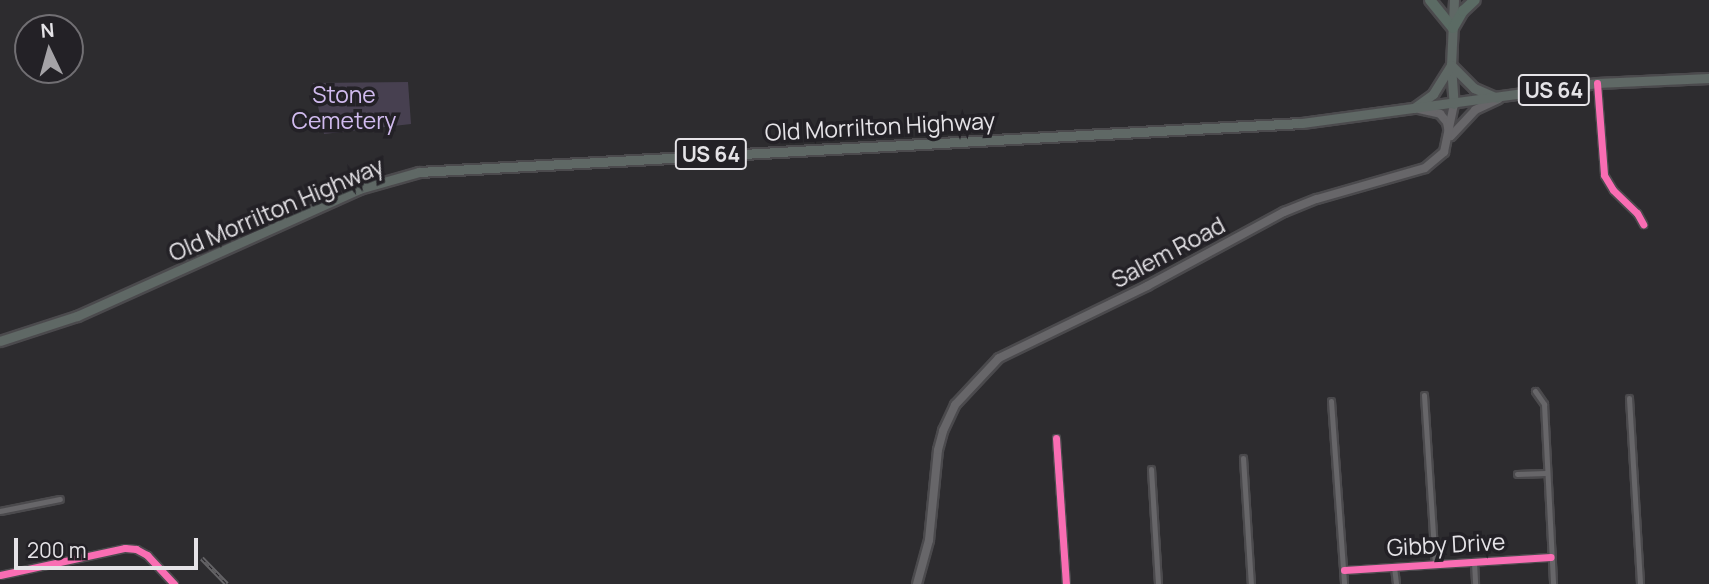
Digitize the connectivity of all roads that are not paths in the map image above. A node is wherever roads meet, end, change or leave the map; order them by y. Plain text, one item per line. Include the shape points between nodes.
1 (1430, 0) edge
2 (1454, 0) edge
3 (1475, 0) edge
4 (1453, 28) junction
5 (1451, 65) junction
6 (1709, 79) edge
7 (1597, 83) junction
8 (1499, 99) junction
9 (1454, 104) junction
10 (1413, 109) junction
11 (1449, 138) junction
12 (1643, 224) dead end
13 (0, 341) edge
14 (1535, 391) dead end
15 (1424, 395) dead end
16 (1629, 398) dead end
17 (1331, 401) dead end
18 (1056, 438) dead end
19 (1243, 458) dead end
20 (1151, 469) dead end
21 (1546, 473) junction
22 (1517, 474) dead end
23 (60, 499) dead end
24 (0, 511) edge
25 (1551, 557) junction
26 (1474, 562) junction
27 (1435, 564) junction
28 (1394, 567) junction
29 (1344, 570) junction
30 (0, 575) edge
31 (174, 584) edge
32 (917, 584) edge
33 (1066, 584) edge
34 (1158, 584) edge
35 (1251, 584) edge
36 (1344, 584) edge
37 (1395, 584) edge
38 (1475, 584) edge
39 (1553, 584) edge
40 (1640, 584) edge

1 - 4 highway
2 - 4 main road, Salem Road
3 - 4 highway
4 - 5 main road, Salem Road
5 - 8 main road via 1474,88
5 - 9 main road, Salem Road
5 - 10 main road via 1433,94
6 - 7 main road, Old Morrilton Highway / US 64
7 - 8 main road, Old Morrilton Highway / US 64
7 - 12 street via 1604,175
8 - 9 main road, Old Morrilton Highway / US 64
8 - 11 main road via 1475,110
9 - 10 main road, Old Morrilton Highway / US 64
9 - 11 main road, Salem Road
10 - 11 main road via 1440,114 1447,122
10 - 13 main road, Old Morrilton Highway / US 64 via 1292,124 419,172 359,189 77,316
11 - 32 main road, Salem Road via 1444,152 1425,168 1284,212 1126,297 999,358 956,405 943,431 929,540
14 - 21 street via 1544,404
15 - 27 street
16 - 40 street
17 - 29 street
18 - 33 street
19 - 35 street
20 - 34 street
21 - 22 street
21 - 25 street
23 - 24 street
25 - 26 street, Gibby Drive
25 - 39 street
26 - 27 street, Gibby Drive
26 - 38 street
27 - 28 street, Gibby Drive
28 - 29 street, Gibby Drive
28 - 37 street
29 - 36 street
30 - 31 street via 111,550 136,549

